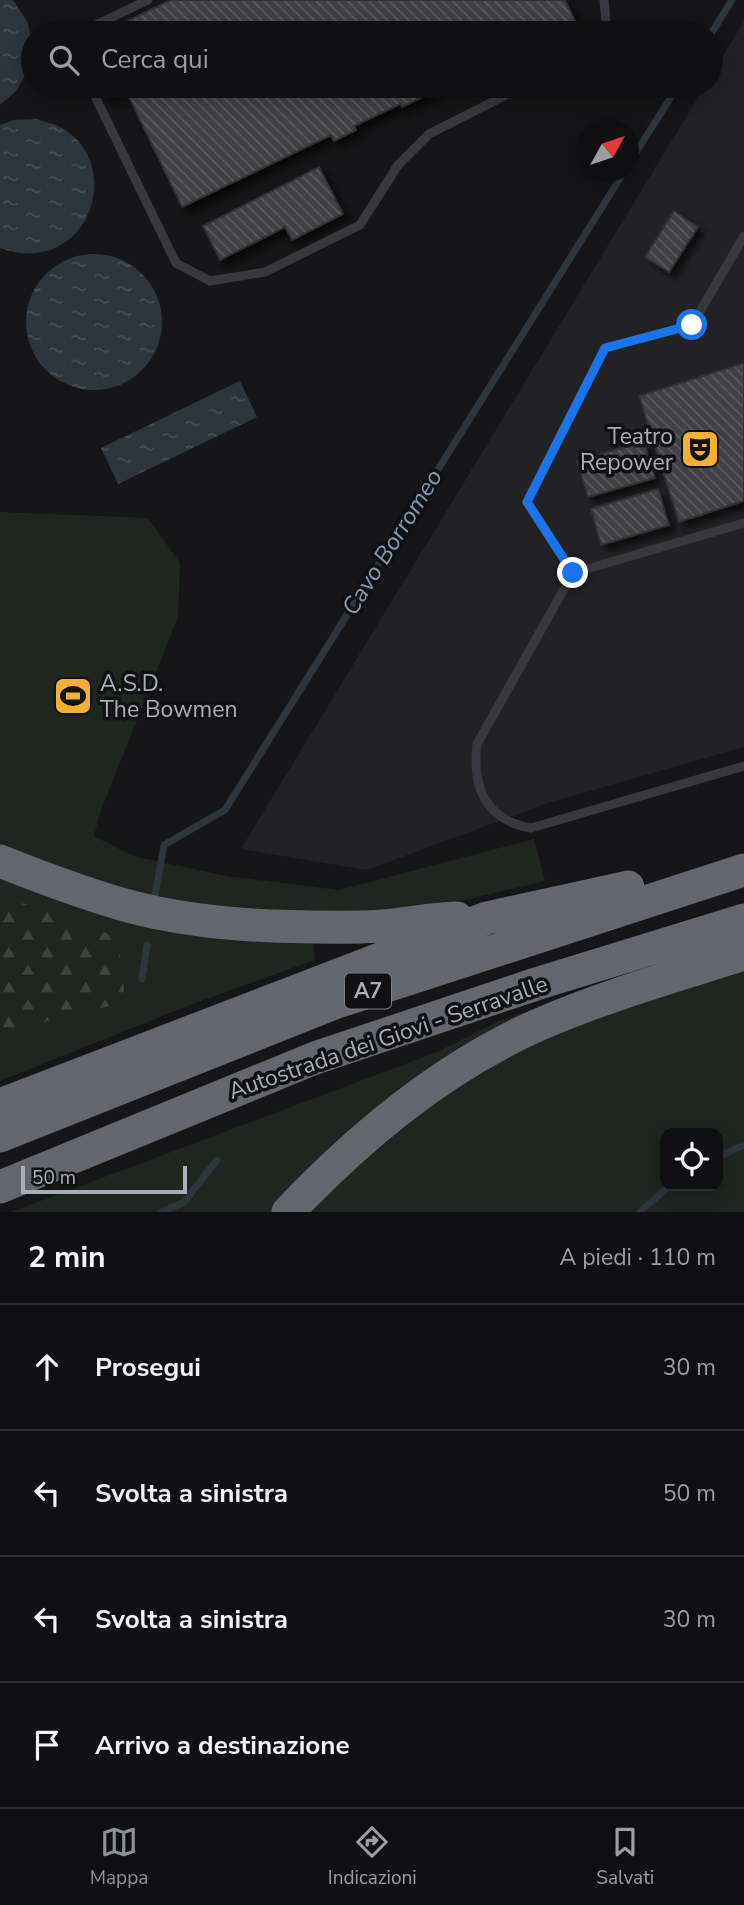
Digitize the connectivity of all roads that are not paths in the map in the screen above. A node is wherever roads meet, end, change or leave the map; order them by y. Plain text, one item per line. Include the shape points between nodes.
1 (148, 0) edge
2 (604, 0) edge
3 (104, 21) edge
4 (606, 21) edge
5 (96, 98) edge
6 (500, 98) edge
7 (744, 236) edge
8 (744, 523) edge
9 (573, 573) junction
10 (744, 766) edge
11 (0, 862) edge
12 (744, 862) edge
13 (744, 870) edge
14 (487, 918) junction
15 (744, 920) edge
16 (744, 954) edge
17 (0, 1105) edge
18 (0, 1136) edge
19 (0, 1187) edge
20 (288, 1212) edge

1 - 3 lane
2 - 4 lane
5 - 6 lane via 176,263 210,281 265,272 360,225 398,165 429,134
7 - 9 lane via 692,325 605,348 527,502
8 - 9 lane
9 - 10 lane via 477,744 478,786 492,809 511,824 531,828
11 - 14 highway via 133,907 209,920 365,927
12 - 14 highway, A7
13 - 18 highway, Autostrada dei Giovi - Serravalle / A7 via 326,1006
14 - 17 highway, A7
15 - 19 highway, Autostrada dei Giovi - Serravalle / A7 via 315,1058
16 - 20 highway via 591,1004 492,1049 362,1140

